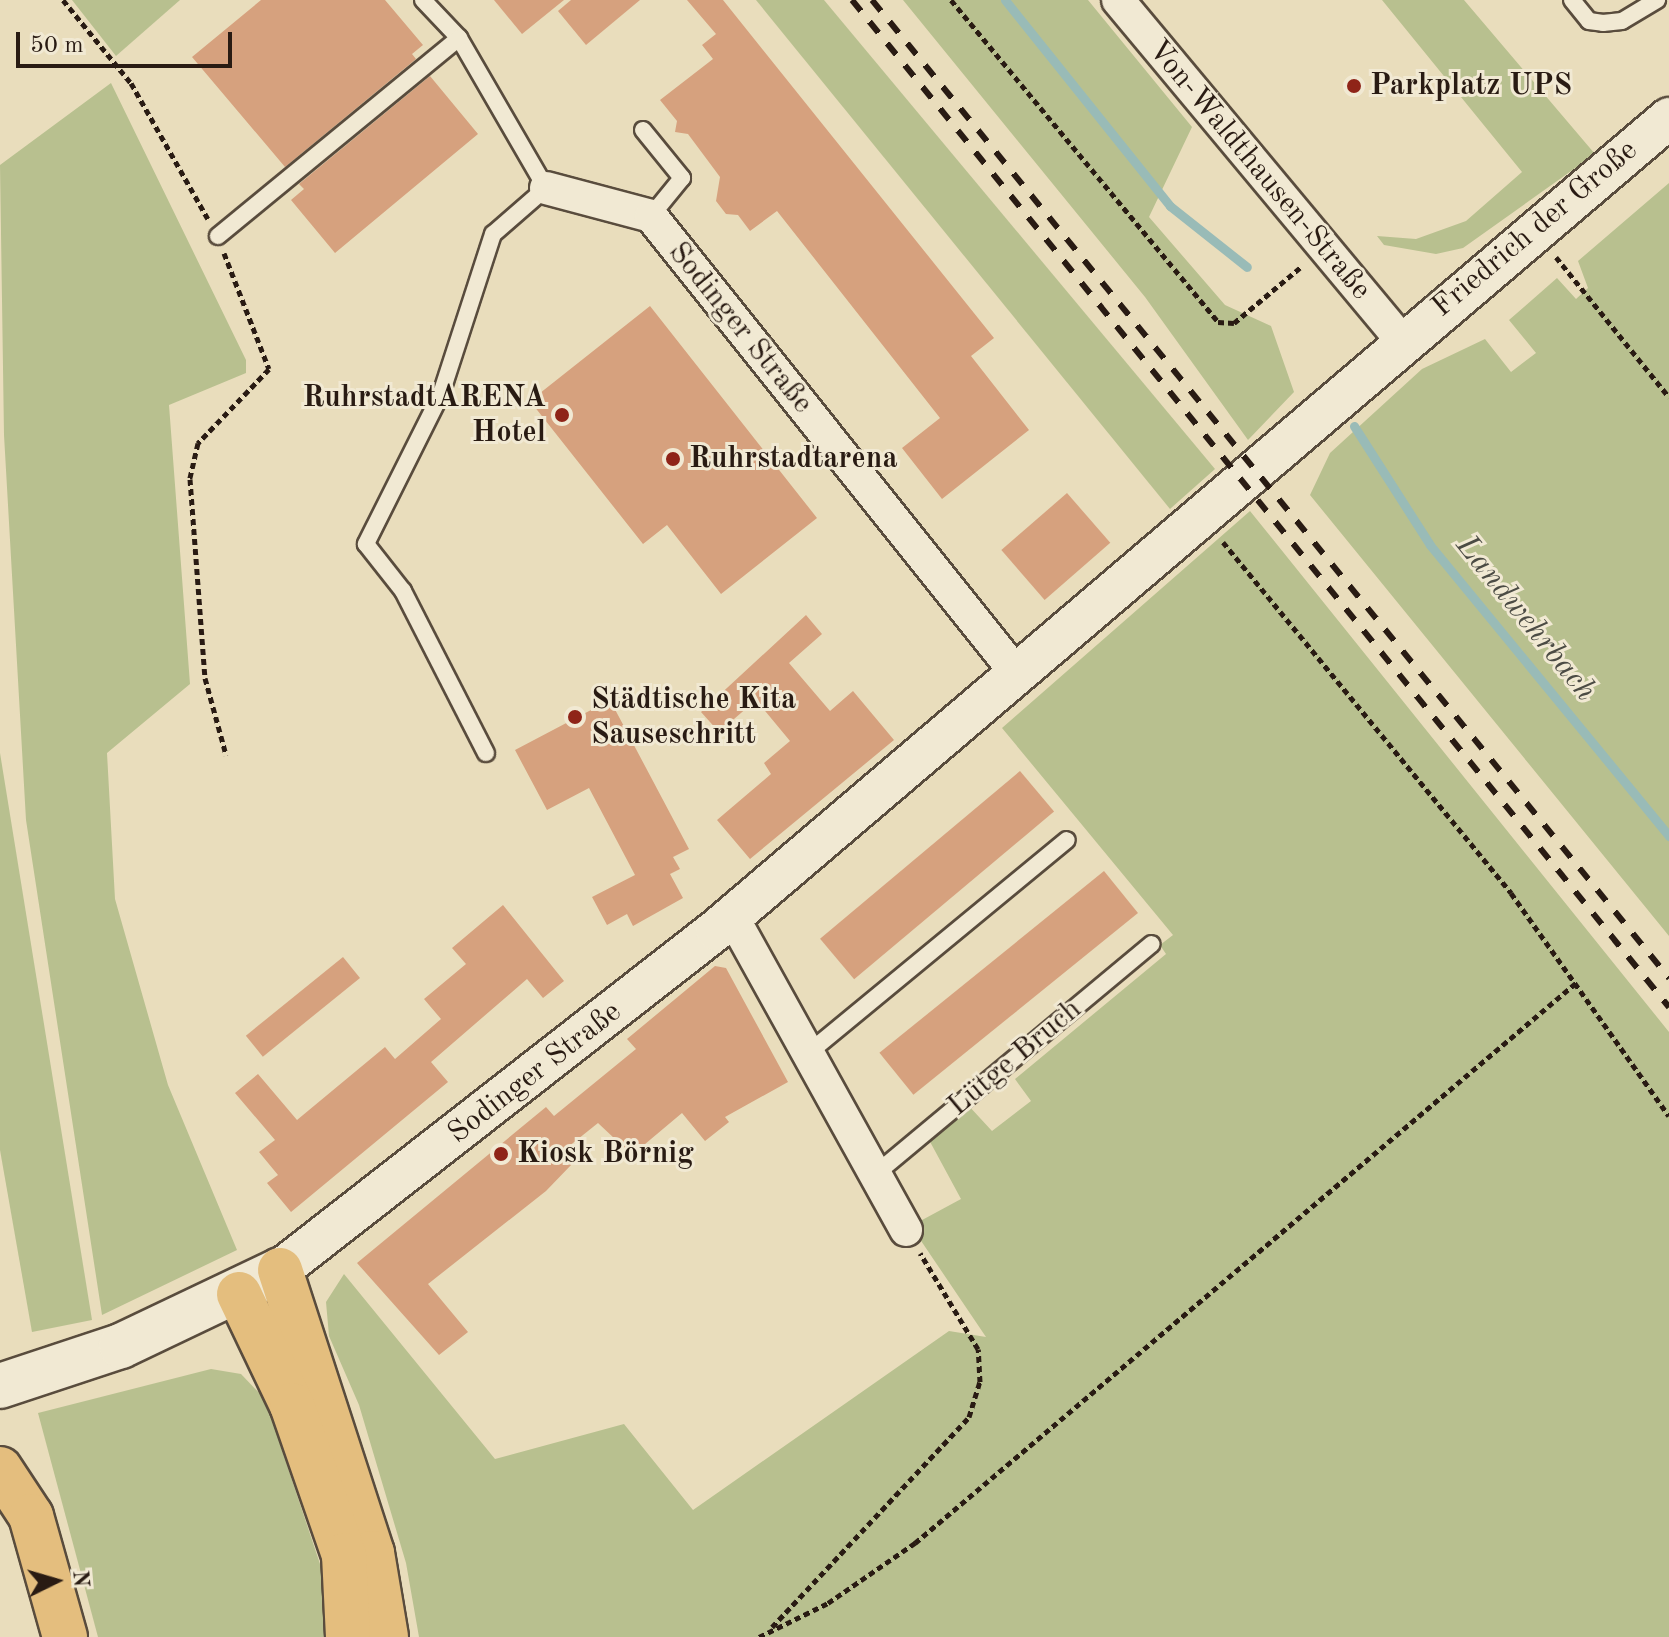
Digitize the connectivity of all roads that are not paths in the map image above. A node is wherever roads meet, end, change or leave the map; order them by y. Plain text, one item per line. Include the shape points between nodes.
1 (423, 0) edge
2 (1118, 0) edge
3 (1572, 0) edge
4 (1657, 0) edge
5 (459, 38) junction
6 (1669, 118) edge
7 (643, 130) dead end
8 (546, 188) junction
9 (651, 216) junction
10 (218, 236) road end
11 (1401, 340) junction
12 (1017, 674) junction
13 (486, 753) dead end
14 (1067, 840) dead end
15 (732, 916) junction
16 (1152, 944) dead end
17 (812, 1050) junction
18 (878, 1172) junction
19 (906, 1230) road end
20 (280, 1270) junction
21 (239, 1294) junction
22 (0, 1386) edge
23 (0, 1469) edge
24 (0, 1494) edge
25 (35, 1637) edge
26 (65, 1637) edge
27 (348, 1637) edge
28 (386, 1637) edge

1 - 5 lane
2 - 11 street, Von-Waldthausen-Straße
3 - 4 lane via 1589,21 1603,23 1622,21
5 - 8 lane
5 - 10 lane
6 - 11 street, Friedrich der Große
7 - 9 lane via 682,178
8 - 9 street, Sodinger Straße
8 - 13 lane via 493,234 441,394 366,544 403,591
9 - 12 street, Sodinger Straße
11 - 12 street, Sodinger Straße
12 - 15 street, Sodinger Straße
14 - 17 lane
15 - 17 street
15 - 20 street, Sodinger Straße
16 - 18 lane, Lütge Bruch
17 - 18 street
18 - 19 street
20 - 21 main road, Sodinger Straße
20 - 28 highway via 372,1553
21 - 22 main road, Sodinger Straße via 121,1346
21 - 27 highway via 292,1405 344,1555
23 - 26 highway via 31,1516
24 - 25 highway

